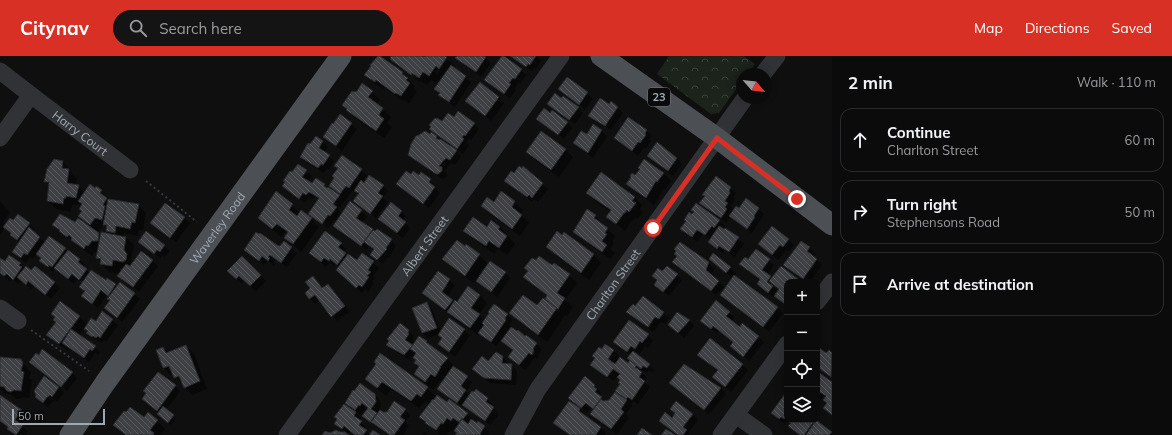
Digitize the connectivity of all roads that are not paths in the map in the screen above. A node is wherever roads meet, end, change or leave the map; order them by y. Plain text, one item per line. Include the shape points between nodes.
1 (342, 56) edge
2 (561, 56) edge
3 (601, 56) edge
4 (776, 56) edge
5 (767, 68) edge
6 (0, 71) edge
7 (31, 94) junction
8 (742, 104) edge
9 (0, 138) edge
10 (717, 138) junction
11 (130, 170) dead end
12 (832, 224) edge
13 (832, 282) edge
14 (820, 298) edge
15 (0, 308) edge
16 (24, 326) road end
17 (784, 348) edge
18 (93, 400) junction
19 (736, 415) junction
20 (60, 435) edge
21 (70, 435) edge
22 (287, 435) edge
23 (513, 435) edge
24 (721, 435) edge
25 (764, 435) edge

1 - 18 main road, Waverley Road
2 - 22 street, Albert Street
3 - 10 main road, 23
4 - 5 street
6 - 7 street, Harry Court
7 - 9 street
7 - 11 street, Harry Court
8 - 10 street, Charlton Street
10 - 12 main road, 23
10 - 23 street, Charlton Street via 538,389
13 - 14 street
15 - 16 street
17 - 19 street
18 - 20 main road, Waverley Road
18 - 21 main road, Waverley Road
19 - 24 street
19 - 25 street

